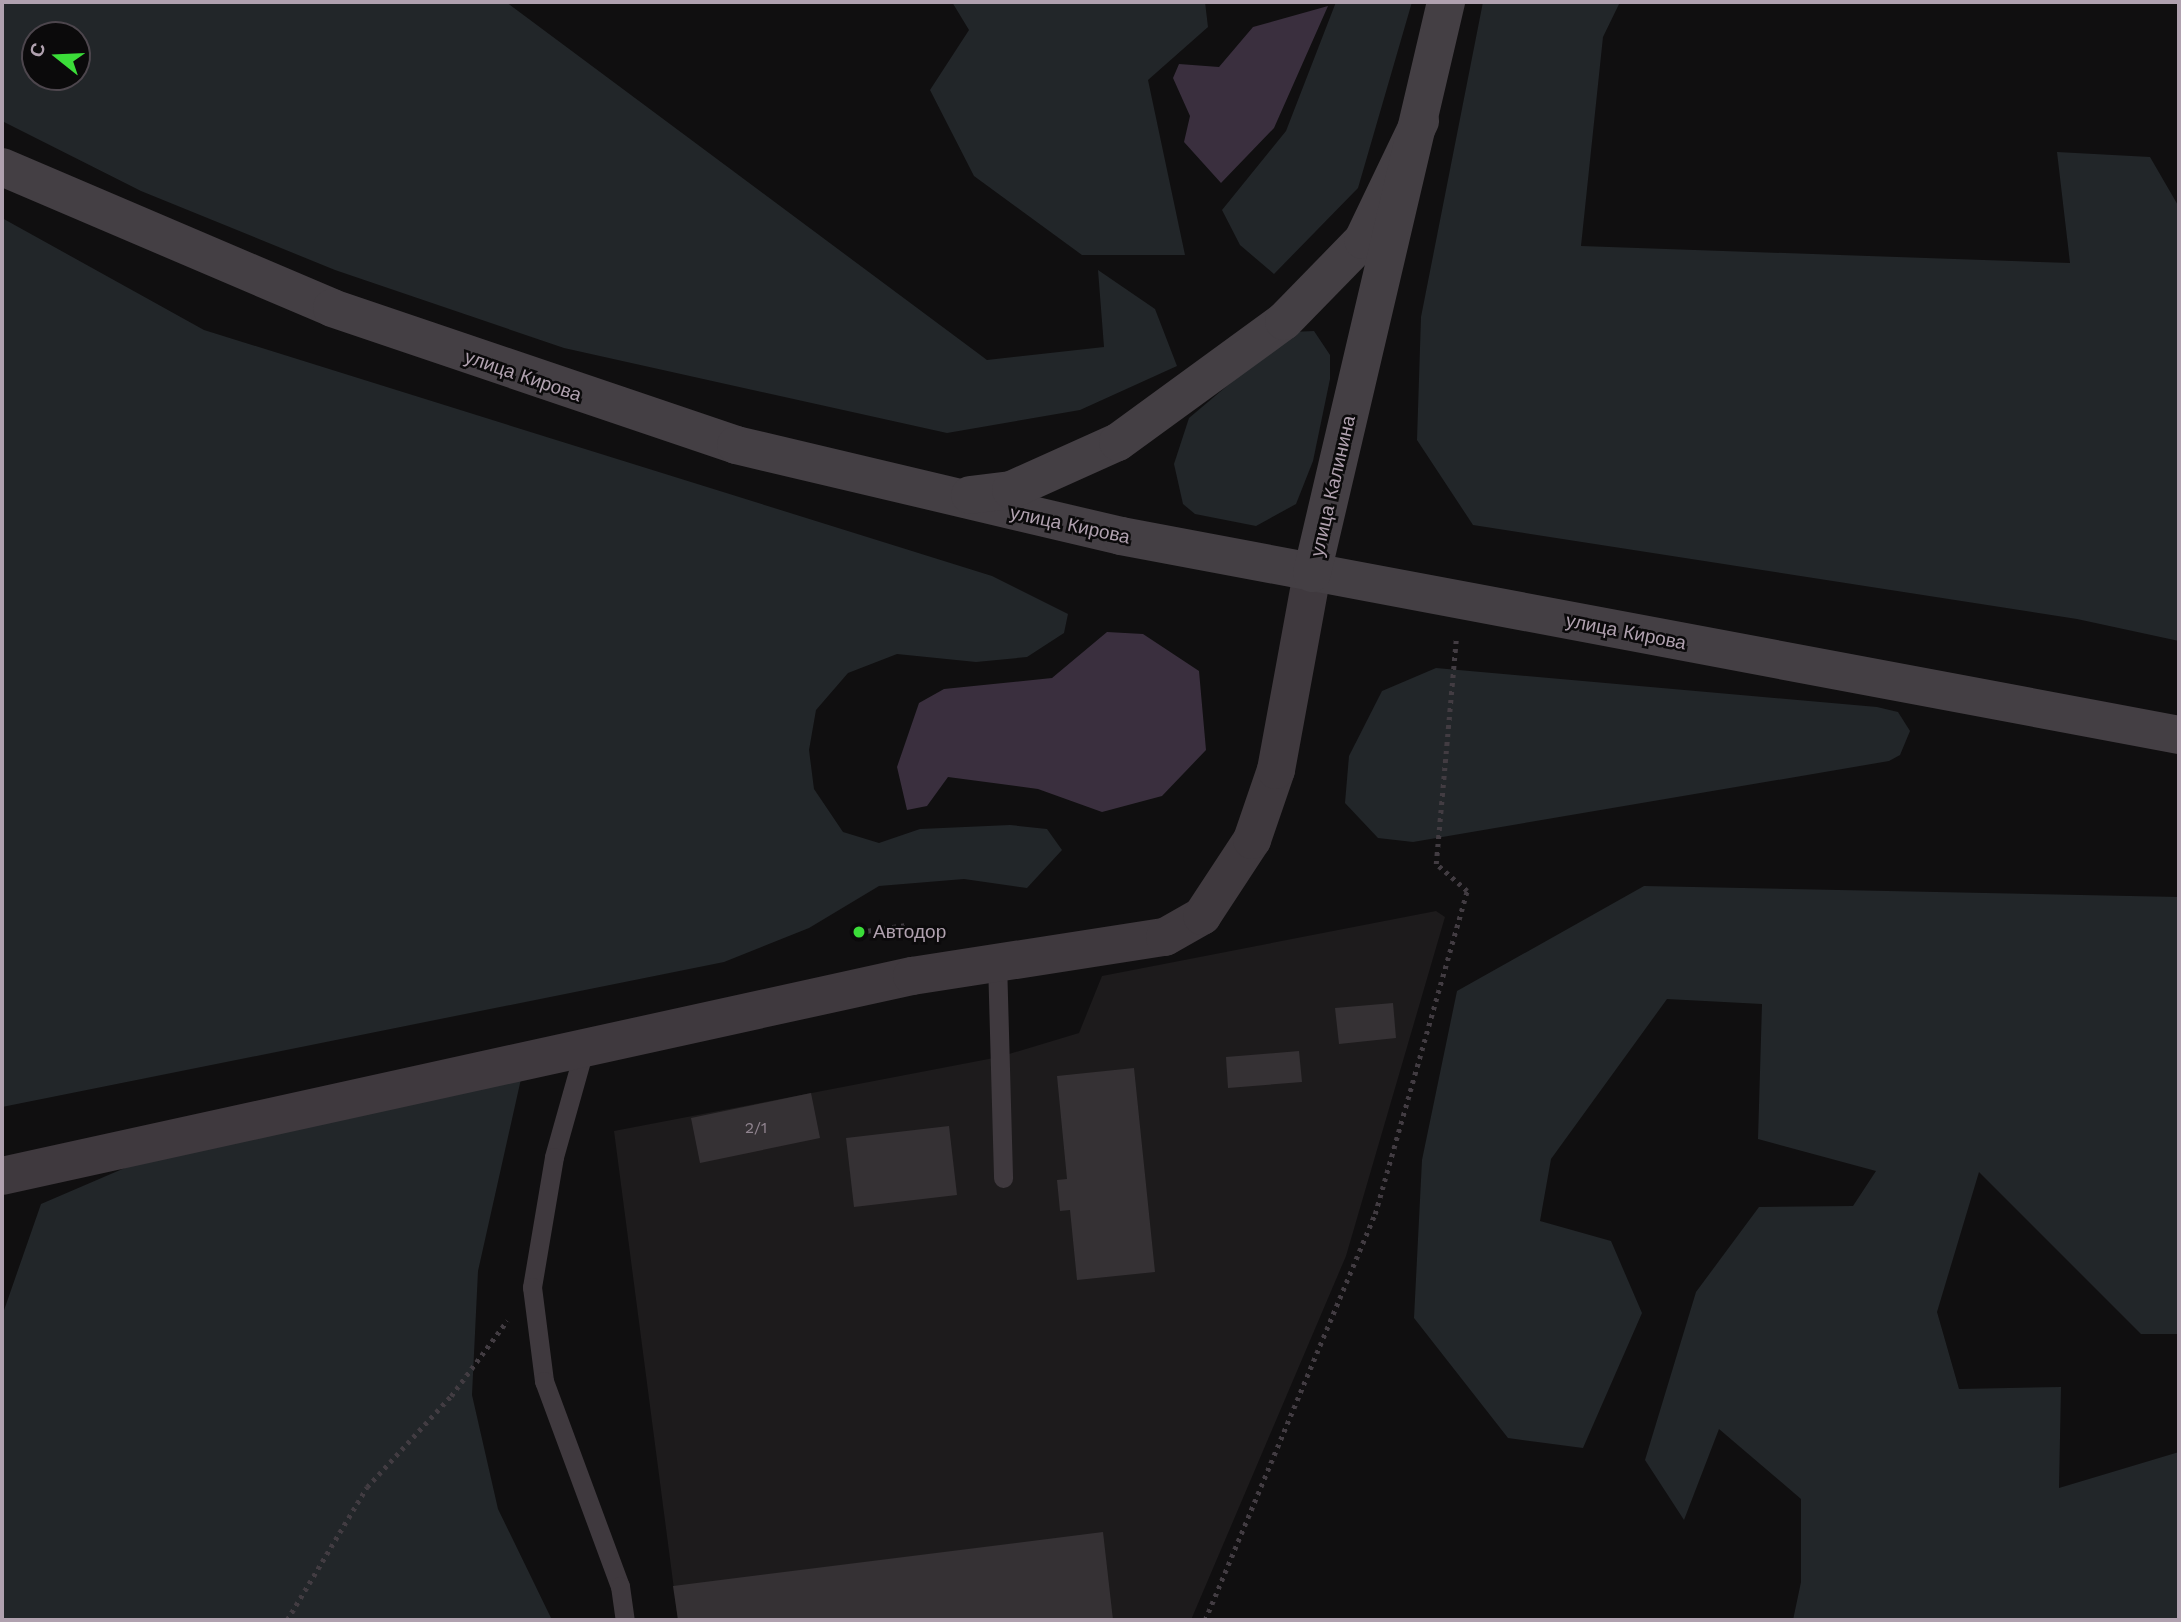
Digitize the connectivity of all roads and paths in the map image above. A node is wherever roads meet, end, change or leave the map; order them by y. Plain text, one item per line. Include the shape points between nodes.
1 (1446, 2) edge
2 (1420, 121) junction
3 (2, 167) edge
4 (914, 491) junction
5 (1312, 573) junction
6 (1459, 600) junction
7 (2179, 735) edge
8 (906, 925) dead end
9 (859, 932) dead end
10 (997, 961) junction
11 (584, 1050) junction
12 (2, 1176) edge
13 (1003, 1178) dead end
14 (531, 1287) junction
15 (286, 1620) edge
16 (625, 1620) edge
17 (1205, 1620) edge

1 - 2 main road, улица Калинина
2 - 4 main road via 1384,205 1329,279 1167,409 1083,460 1011,490
2 - 5 main road, улица Калинина
3 - 4 main road, улица Кирова via 295,293 541,384 736,445
4 - 5 main road, улица Кирова
5 - 6 main road, улица Кирова
5 - 10 street, улица Калинина via 1276,769 1251,840 1202,916 1165,937
6 - 7 main road, улица Кирова
6 - 17 path via 1436,864 1468,891 1375,1214
8 - 9 path
10 - 11 street
10 - 13 lane
11 - 12 street
11 - 14 lane via 554,1157
14 - 15 path via 451,1396 367,1487
14 - 16 lane via 544,1381 620,1586

